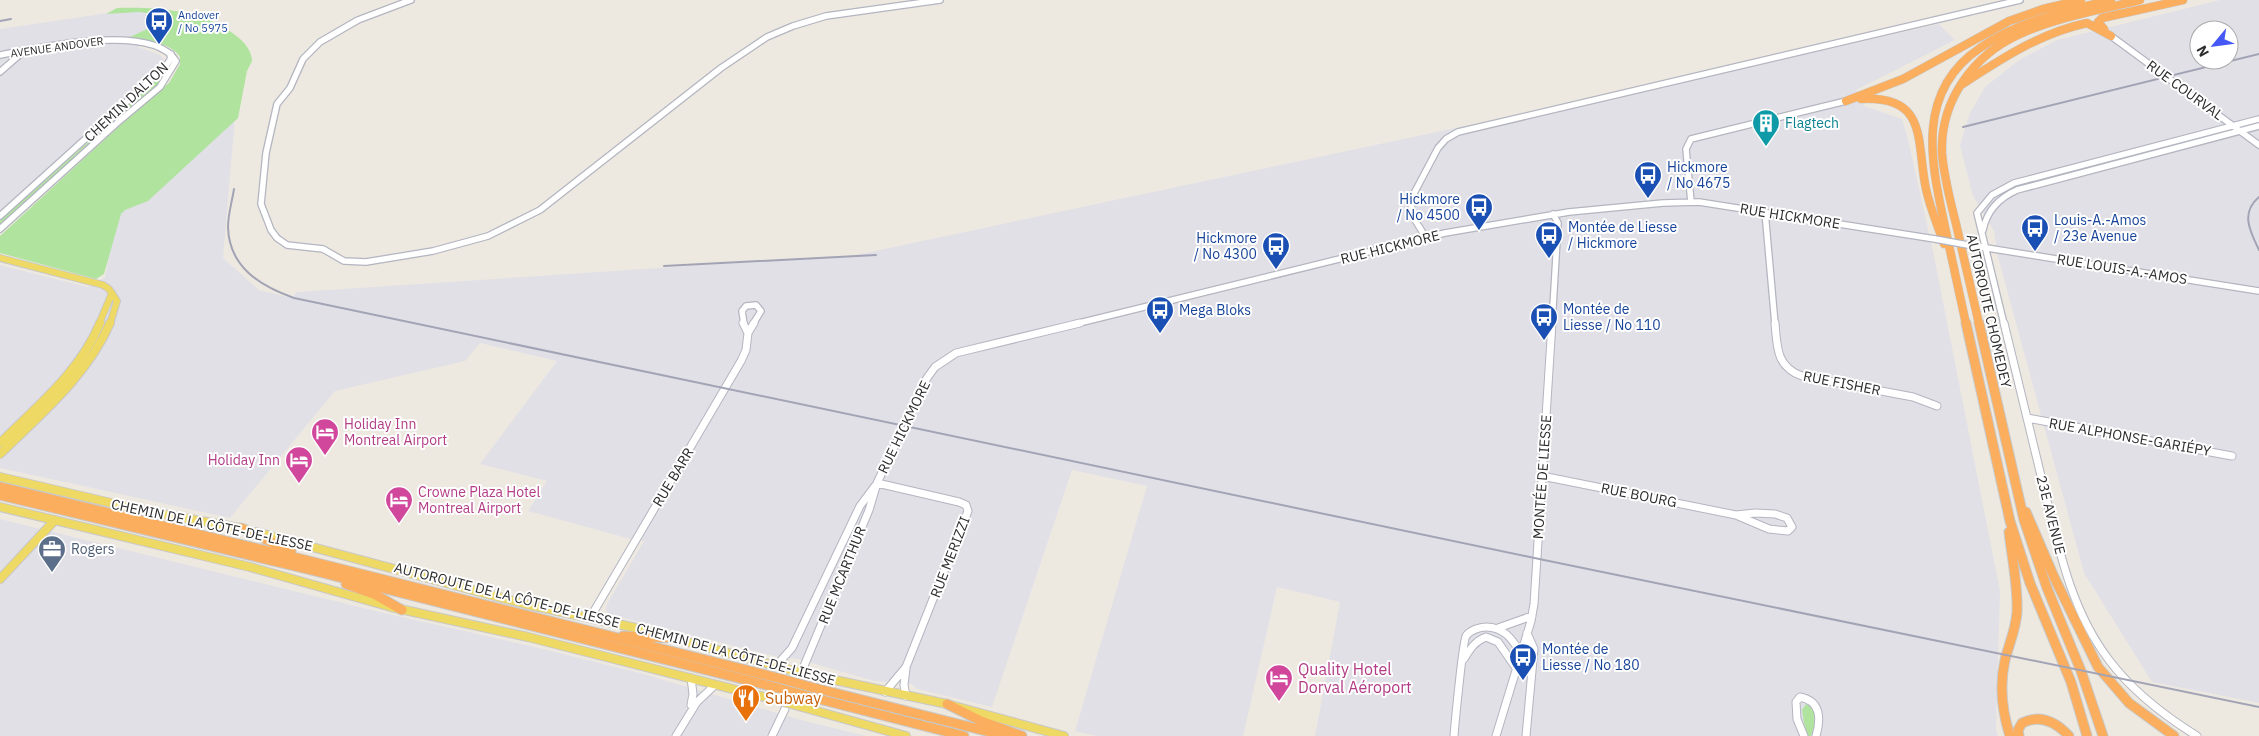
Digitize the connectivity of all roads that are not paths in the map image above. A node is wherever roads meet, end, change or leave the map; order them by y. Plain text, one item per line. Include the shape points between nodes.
1 (411, 0) edge
2 (940, 0) edge
3 (2020, 0) edge
4 (2081, 0) edge
5 (2111, 0) edge
6 (2140, 0) edge
7 (2183, 0) edge
8 (2111, 36) junction
9 (24, 51) junction
10 (171, 54) junction
11 (0, 56) edge
12 (8, 66) junction
13 (0, 72) edge
14 (1956, 89) junction
15 (1846, 101) junction
16 (2259, 119) edge
17 (2234, 126) junction
18 (2259, 126) edge
19 (2240, 130) junction
20 (2259, 145) edge
21 (1691, 202) junction
22 (1764, 212) junction
23 (1553, 214) junction
24 (0, 216) edge
25 (0, 229) edge
26 (1982, 234) junction
27 (1426, 238) junction
28 (1985, 247) junction
29 (0, 258) edge
30 (1958, 286) junction
31 (2259, 291) edge
32 (112, 293) junction
33 (748, 333) dead end
34 (1938, 406) dead end
35 (2027, 418) junction
36 (0, 443) edge
37 (0, 454) edge
38 (2232, 456) dead end
39 (1542, 476) junction
40 (0, 477) edge
41 (2014, 482) junction
42 (877, 483) junction
43 (0, 487) edge
44 (0, 496) edge
45 (2005, 502) junction
46 (0, 507) edge
47 (1736, 514) junction
48 (55, 520) junction
49 (241, 528) junction
50 (324, 564) junction
51 (311, 570) junction
52 (0, 579) edge
53 (402, 610) junction
54 (1532, 616) junction
55 (590, 618) junction
56 (1498, 628) junction
57 (1527, 633) junction
58 (604, 635) junction
59 (676, 638) junction
60 (1521, 653) junction
61 (1463, 660) junction
62 (776, 666) junction
63 (804, 666) dead end
64 (906, 667) junction
65 (1516, 668) junction
66 (691, 678) junction
67 (780, 684) junction
68 (715, 685) junction
69 (809, 691) junction
70 (885, 692) junction
71 (906, 696) junction
72 (947, 704) junction
73 (691, 707) junction
74 (784, 709) dead end
75 (893, 718) junction
76 (676, 736) edge
77 (772, 736) edge
78 (906, 736) edge
79 (939, 736) edge
80 (964, 736) edge
81 (1006, 736) edge
82 (1022, 736) edge
83 (1064, 736) edge
84 (1454, 736) edge
85 (1496, 736) edge
86 (1526, 736) edge
87 (1804, 736) edge
88 (1816, 736) edge
89 (2010, 736) edge
90 (2018, 736) edge
91 (2070, 736) edge
92 (2088, 736) edge
93 (2103, 736) edge
94 (2174, 736) edge
95 (2197, 736) edge

1 - 2 street via 376,11 314,47 299,63 291,87 277,103 261,188 261,205 270,228 288,246 322,248 342,261 366,262 486,237 540,210 721,68 767,37 826,16
3 - 27 street via 1458,132 1438,148 1411,199 1411,211
4 - 15 highway via 2008,21 1903,79
5 - 30 highway, AUTOROUTE CHOMEDEY via 2045,16 2008,31 1970,56 1944,88 1934,116 1931,154
6 - 14 highway, AUTOROUTE CHOMEDEY via 2050,22 2016,36 1980,60
7 - 8 highway via 2099,19 2099,24
8 - 14 highway via 2087,23 2064,28 2011,52
8 - 17 street, RUE COURVAL
9 - 10 street, AVENUE ANDOVER via 112,40 145,44
9 - 11 street, AVENUE ANDOVER
9 - 12 street
10 - 24 street, CHEMIN DALTON via 165,67
10 - 25 street, CHEMIN DALTON via 176,64 163,84
11 - 12 street
12 - 13 street
14 - 41 highway, AUTOROUTE CHOMEDEY via 1944,124 1944,168
15 - 21 street via 1691,139 1686,149
15 - 30 highway via 1871,98 1887,101 1907,110 1915,120 1928,198
16 - 17 street
17 - 19 street, RUE COURVAL
17 - 26 street, 23E AVENUE via 2010,185 1992,195 1979,209 1977,215
18 - 19 street
19 - 20 street, RUE COURVAL
19 - 26 street via 2013,192 1989,212
21 - 22 street, RUE HICKMORE
21 - 23 street, RUE HICKMORE
22 - 28 street, RUE HICKMORE, bridge
22 - 34 street, RUE FISHER via 1777,350 1783,365 1802,376 1913,397
23 - 27 street, RUE HICKMORE
23 - 39 street, MONTÉE DE LIESSE via 1558,223
26 - 28 street, 23E AVENUE
27 - 42 street, RUE HICKMORE via 956,353 935,367 927,378
28 - 31 street, RUE LOUIS-A.-AMOS
28 - 35 street, 23E AVENUE
29 - 32 main road via 103,285
30 - 45 highway, AUTOROUTE CHOMEDEY
32 - 36 main road via 95,334 81,357
32 - 37 main road via 117,301 95,351 71,381
33 - 55 street, RUE BARR via 742,361
35 - 38 street, RUE ALPHONSE-GARIÉPY
35 - 95 street, 23E AVENUE via 2065,572 2094,637 2114,669 2138,696 2161,715
39 - 47 street, RUE BOURG
39 - 54 street, MONTÉE DE LIESSE
40 - 49 main road, CHEMIN DE LA CÔTE-DE-LIESSE
41 - 93 highway, AUTOROUTE CHOMEDEY via 2034,554 2082,671
41 - 94 highway via 2094,660 2129,702
42 - 62 street via 860,506 792,648
42 - 63 street, RUE MCARTHUR via 869,510
42 - 64 street, RUE MERIZZI via 959,502 968,508
43 - 50 highway, AUTOROUTE DE LA CÔTE-DE-LIESSE
44 - 51 highway, AUTOROUTE DE LA CÔTE-DE-LIESSE
45 - 89 highway via 2017,598 2015,626 2002,682 2003,708
45 - 92 highway, AUTOROUTE CHOMEDEY via 2022,558 2071,682
46 - 48 main road, CHEMIN DE LA CÔTE-DE-LIESSE
47 - 47 street, RUE BOURG via 1775,530 1788,532 1792,526 1787,518 1780,515 1760,512
48 - 52 main road
48 - 53 main road, CHEMIN DE LA CÔTE-DE-LIESSE via 250,567
49 - 50 highway
49 - 55 main road, CHEMIN DE LA CÔTE-DE-LIESSE
50 - 58 highway, AUTOROUTE DE LA CÔTE-DE-LIESSE
51 - 53 highway
51 - 67 highway, AUTOROUTE DE LA CÔTE-DE-LIESSE
53 - 66 main road, CHEMIN DE LA CÔTE-DE-LIESSE
54 - 56 street
54 - 57 street, MONTÉE DE LIESSE
55 - 59 main road, CHEMIN DE LA CÔTE-DE-LIESSE
56 - 60 street via 1511,637
56 - 61 street via 1484,626 1469,632 1463,643
57 - 60 street, MONTÉE DE LIESSE
57 - 86 street via 1534,649
58 - 59 highway
58 - 67 highway, AUTOROUTE DE LA CÔTE-DE-LIESSE
59 - 62 main road, CHEMIN DE LA CÔTE-DE-LIESSE
60 - 65 street, MONTÉE DE LIESSE
61 - 65 street via 1474,642 1491,638 1504,646
61 - 84 street
62 - 70 main road, CHEMIN DE LA CÔTE-DE-LIESSE, bridge
64 - 70 street, RUE MERIZZI
64 - 71 street, RUE MERIZZI
65 - 85 street, MONTÉE DE LIESSE
66 - 68 main road, CHEMIN DE LA CÔTE-DE-LIESSE
66 - 73 street via 694,694
67 - 69 highway, AUTOROUTE DE LA CÔTE-DE-LIESSE, bridge
68 - 73 street
68 - 78 main road, CHEMIN DE LA CÔTE-DE-LIESSE, bridge
69 - 75 highway, AUTOROUTE DE LA CÔTE-DE-LIESSE
69 - 81 highway, AUTOROUTE DE LA CÔTE-DE-LIESSE
70 - 71 main road, CHEMIN DE LA CÔTE-DE-LIESSE
71 - 72 main road, CHEMIN DE LA CÔTE-DE-LIESSE
72 - 82 highway
72 - 83 main road, CHEMIN DE LA CÔTE-DE-LIESSE
73 - 76 street
74 - 77 street
75 - 79 highway
75 - 80 highway, AUTOROUTE DE LA CÔTE-DE-LIESSE
87 - 88 street via 1797,714 1796,702 1800,697 1812,700 1817,706
90 - 91 highway via 2022,722 2036,718 2053,723

